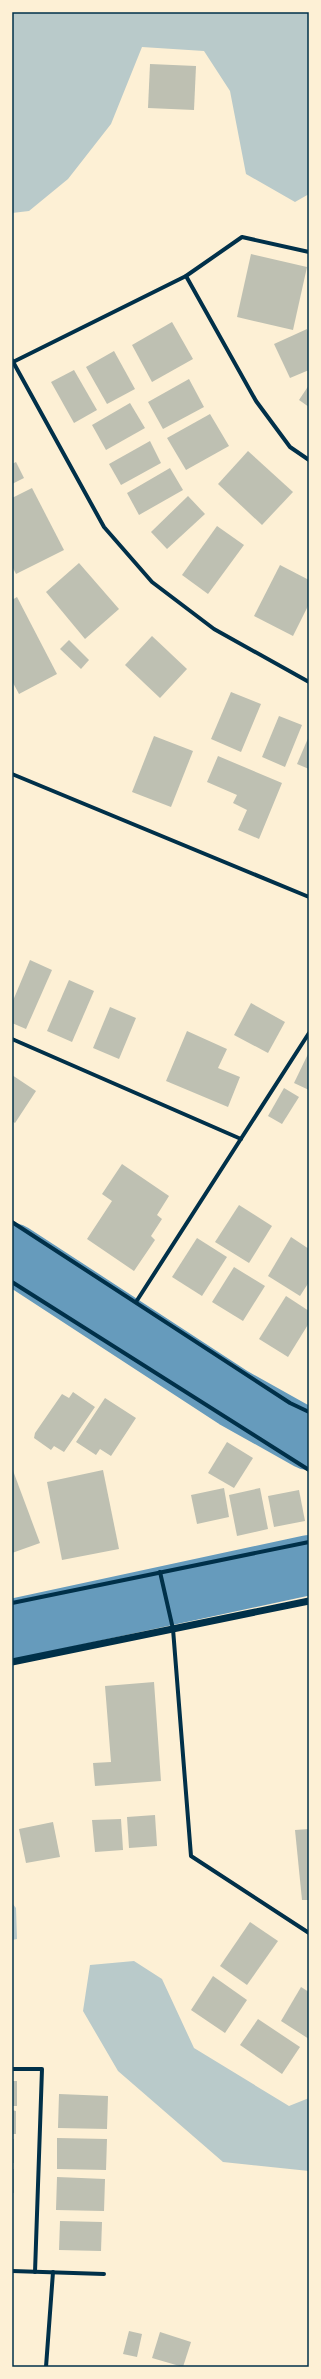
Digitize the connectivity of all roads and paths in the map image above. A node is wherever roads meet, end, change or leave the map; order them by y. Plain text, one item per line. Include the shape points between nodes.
1 (309, 252) edge
2 (186, 276) junction
3 (12, 361) edge
4 (309, 460) edge
5 (309, 682) edge
6 (12, 774) edge
7 (309, 897) edge
8 (309, 1033) edge
9 (12, 1039) edge
10 (241, 1140) junction
11 (12, 1222) edge
12 (12, 1282) edge
13 (136, 1302) junction
14 (309, 1412) edge
15 (309, 1470) edge
16 (309, 1542) edge
17 (160, 1572) junction
18 (309, 1601) edge
19 (12, 1603) edge
20 (173, 1628) junction
21 (12, 1662) edge
22 (309, 1932) edge
23 (12, 2068) edge
24 (12, 2271) edge
25 (35, 2272) junction
26 (53, 2272) junction
27 (104, 2274) dead end
28 (46, 2367) edge

1 - 2 street via 242,238
2 - 3 street
2 - 4 street via 256,401 290,447
3 - 5 street via 104,527 152,582 214,629
6 - 7 street
8 - 10 street
9 - 10 street
10 - 13 street
11 - 13 street
12 - 15 street
13 - 14 street
16 - 17 street
17 - 19 street
17 - 20 street
18 - 20 street
20 - 21 street
20 - 22 street via 191,1856
23 - 25 street via 42,2069
24 - 25 street
25 - 26 street
26 - 27 street
26 - 28 street

